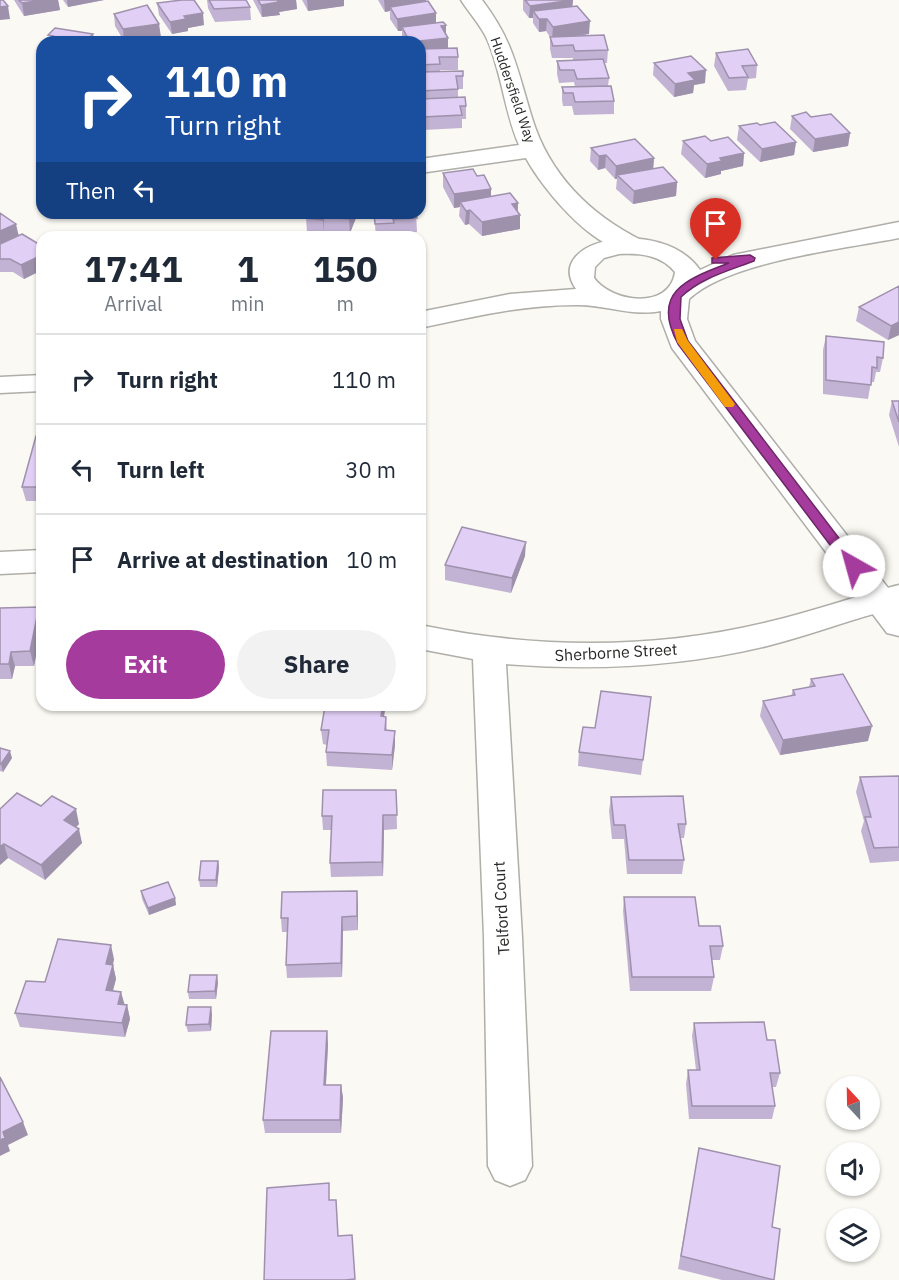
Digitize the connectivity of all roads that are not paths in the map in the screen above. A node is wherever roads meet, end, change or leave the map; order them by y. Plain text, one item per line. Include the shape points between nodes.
1 (471, 0) edge
2 (534, 150) junction
3 (426, 165) edge
4 (576, 210) junction
5 (899, 230) edge
6 (634, 246) junction
7 (672, 256) junction
8 (750, 258) junction
9 (585, 263) junction
10 (681, 291) junction
11 (510, 302) junction
12 (614, 302) junction
13 (426, 319) edge
14 (682, 342) junction
15 (36, 383) edge
16 (0, 385) edge
17 (36, 561) edge
18 (0, 563) edge
19 (893, 607) edge
20 (426, 638) edge
21 (489, 650) junction
22 (510, 1166) dead end

1 - 2 street, Huddersfield Way via 496,36 505,57 524,130
2 - 3 street
2 - 4 street, Huddersfield Way
4 - 6 street, Huddersfield Way
4 - 9 street, Huddersfield Way via 588,242
5 - 8 street
6 - 7 street
6 - 9 street via 609,248
7 - 8 street
7 - 10 street via 688,273
8 - 10 street via 728,265
9 - 11 street via 552,287
9 - 12 street, Huddersfield Way via 580,278 586,287
10 - 12 street via 651,305
10 - 14 street via 674,319
11 - 12 street via 579,297
11 - 13 street
12 - 14 street, Huddersfield Way
14 - 19 street
15 - 16 street
17 - 18 street
19 - 21 street, Sherborne Street via 663,652 555,656
20 - 21 street, Sherborne Street
21 - 22 street, Telford Court

